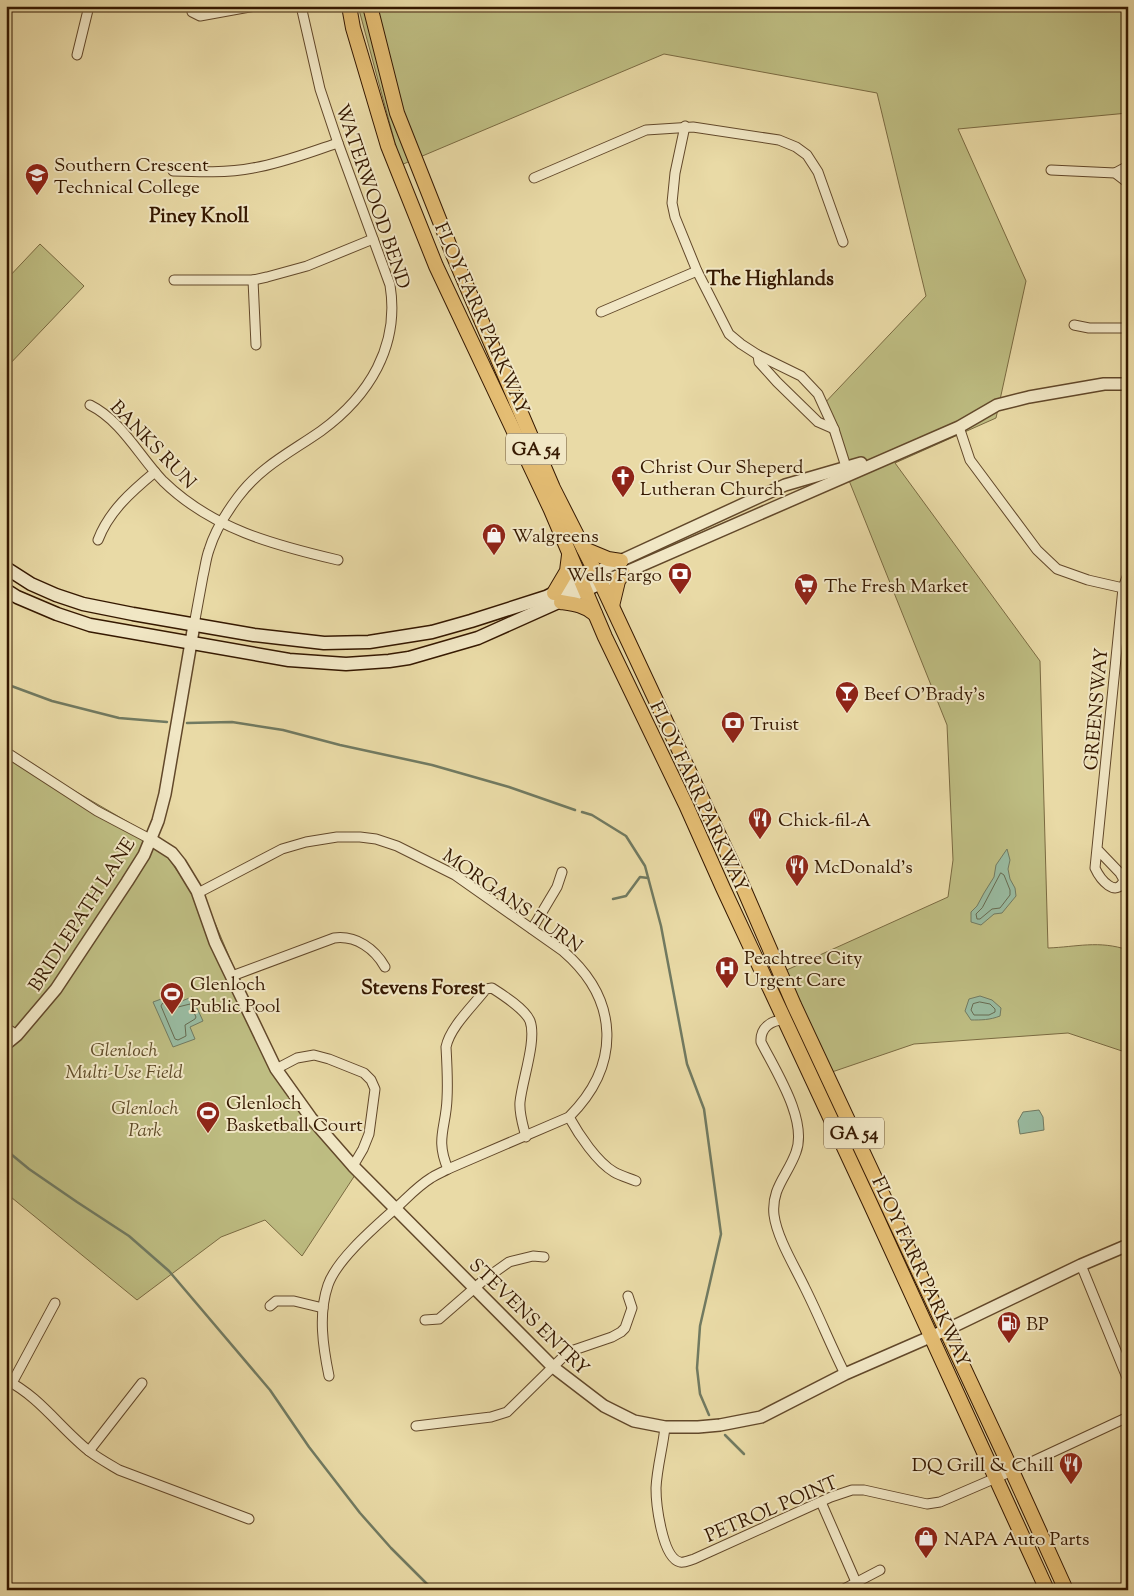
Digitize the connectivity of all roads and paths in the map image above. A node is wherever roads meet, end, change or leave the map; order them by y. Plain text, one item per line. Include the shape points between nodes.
1 (89, 6) edge
2 (255, 6) edge
3 (301, 6) edge
4 (349, 6) edge
5 (370, 6) edge
6 (192, 12) dead end
7 (77, 55) dead end
8 (685, 126) junction
9 (338, 143) junction
10 (1128, 166) edge
11 (1051, 170) dead end
12 (173, 171) dead end
13 (1115, 173) junction
14 (534, 178) dead end
15 (1128, 183) edge
16 (373, 240) junction
17 (843, 242) dead end
18 (697, 271) junction
19 (174, 280) dead end
20 (253, 280) junction
21 (601, 312) dead end
22 (1074, 325) dead end
23 (1128, 328) edge
24 (256, 345) dead end
25 (758, 355) junction
26 (1128, 384) edge
27 (90, 405) dead end
28 (959, 426) junction
29 (834, 430) junction
30 (848, 471) junction
31 (155, 472) junction
32 (220, 522) junction
33 (679, 534) junction
34 (98, 540) dead end
35 (685, 546) junction
36 (584, 549) junction
37 (569, 554) junction
38 (338, 560) dead end
39 (622, 567) junction
40 (6, 568) edge
41 (1128, 574) edge
42 (598, 578) junction
43 (583, 585) junction
44 (1123, 588) junction
45 (6, 590) edge
46 (557, 597) junction
47 (612, 606) junction
48 (595, 614) junction
49 (194, 625) junction
50 (191, 642) junction
51 (6, 752) edge
52 (686, 805) junction
53 (150, 839) junction
54 (1097, 849) dead end
55 (562, 872) dead end
56 (739, 878) junction
57 (723, 888) junction
58 (198, 893) junction
59 (532, 929) junction
60 (764, 934) junction
61 (385, 967) dead end
62 (232, 976) junction
63 (784, 1020) junction
64 (6, 1028) edge
65 (17, 1035) junction
66 (6, 1044) edge
67 (276, 1069) junction
68 (569, 1118) junction
69 (526, 1137) junction
70 (353, 1166) junction
71 (448, 1169) junction
72 (636, 1181) dead end
73 (395, 1208) junction
74 (1128, 1245) edge
75 (544, 1257) dead end
76 (1080, 1265) junction
77 (475, 1289) junction
78 (628, 1296) dead end
79 (55, 1303) dead end
80 (270, 1306) dead end
81 (323, 1308) junction
82 (425, 1320) dead end
83 (946, 1330) junction
84 (931, 1336) junction
85 (553, 1367) junction
86 (845, 1374) junction
87 (328, 1376) dead end
88 (1128, 1380) edge
89 (9, 1381) edge
90 (142, 1383) dead end
91 (1128, 1417) edge
92 (416, 1426) dead end
93 (665, 1427) junction
94 (89, 1451) junction
95 (1012, 1471) junction
96 (997, 1478) junction
97 (821, 1502) junction
98 (249, 1520) dead end
99 (880, 1570) dead end
100 (856, 1582) junction
101 (842, 1590) edge
102 (1047, 1590) edge
103 (1066, 1590) edge

1 - 7 street
2 - 6 street via 200,16
3 - 9 street, WATERWOOD BEND via 320,89
4 - 37 main road, FLOY FARR PARKWAY / GA 54 via 391,155 436,266
5 - 36 main road, FLOY FARR PARKWAY / GA 54 via 397,113 452,252 553,488
8 - 14 street via 646,130
8 - 17 street via 778,140 808,155 818,172
8 - 18 street via 672,203
9 - 12 street via 251,169
9 - 16 street, WATERWOOD BEND
10 - 13 street
11 - 13 street
13 - 15 street
16 - 20 street via 307,266
16 - 32 street, WATERWOOD BEND via 390,284 393,307 388,340 370,382 347,409 260,472
18 - 21 street
18 - 25 street via 730,334
19 - 20 street
20 - 24 street
22 - 23 street
25 - 29 street via 759,362 818,422
25 - 29 street via 801,376 818,394
26 - 28 street via 1104,384 1029,397 997,405
27 - 31 street, BANKS RUN via 110,418
28 - 30 street via 902,452
28 - 44 street via 970,460 1037,550 1057,569
29 - 30 street
30 - 33 street via 785,485
30 - 35 street
31 - 32 street, BANKS RUN via 180,497
31 - 34 street via 120,503
32 - 38 street, BANKS RUN via 260,540
32 - 49 street, WATERWOOD BEND via 208,552
33 - 35 street
33 - 39 street
35 - 39 street
36 - 39 main road
36 - 42 main road, FLOY FARR PARKWAY / GA 54
37 - 43 main road, FLOY FARR PARKWAY / GA 54
37 - 46 main road via 567,572
39 - 42 street
39 - 47 main road
40 - 49 main road via 31,584 83,604
41 - 44 street, GREENSWAY
42 - 43 main road
42 - 47 main road, FLOY FARR PARKWAY / GA 54
43 - 46 main road
43 - 48 main road, FLOY FARR PARKWAY / GA 54
44 - 54 street, GREENSWAY
45 - 50 main road via 57,614 90,625
46 - 48 main road via 588,608
46 - 49 main road via 546,597 432,632 369,642 324,643
46 - 50 main road via 478,638 388,662 353,664 289,660
47 - 56 main road, FLOY FARR PARKWAY / GA 54
48 - 52 main road, FLOY FARR PARKWAY / GA 54
49 - 50 street, BRIDLEPATH LANE
50 - 53 street, BRIDLEPATH LANE via 166,794
51 - 53 street via 98,811
52 - 56 main road via 696,812 721,865
52 - 57 main road, FLOY FARR PARKWAY / GA 54
53 - 58 street, STEVENS ENTRY via 172,853
53 - 65 street, BRIDLEPATH LANE via 144,855 68,972
55 - 59 street
56 - 60 main road, FLOY FARR PARKWAY / GA 54
57 - 60 main road via 730,886 734,889 753,928
57 - 63 main road, FLOY FARR PARKWAY / GA 54
58 - 59 street, MORGANS TURN via 282,849 337,837 376,838 455,874
58 - 62 street, STEVENS ENTRY via 215,942
59 - 68 street, MORGANS TURN via 582,969 604,1010 607,1042 602,1066 593,1089
60 - 83 main road, FLOY FARR PARKWAY / GA 54 via 798,1014
61 - 62 street via 380,957 369,948 343,937 326,940
62 - 67 street, STEVENS ENTRY
63 - 84 main road, FLOY FARR PARKWAY / GA 54
63 - 86 street via 772,1022 760,1035 790,1100 799,1135 797,1151 774,1195 774,1215 785,1249
64 - 65 street
65 - 66 street, BRIDLEPATH LANE
67 - 70 street, STEVENS ENTRY via 311,1118
67 - 70 street via 297,1058 314,1055 364,1074 371,1080 375,1089 369,1134
68 - 69 street, MORGANS TURN
68 - 72 street via 607,1167
69 - 71 street, MORGANS TURN
69 - 71 street via 520,1101 532,1032 530,1022 525,1013 501,993 492,988 486,989 447,1040 447,1100 441,1145
70 - 73 street, STEVENS ENTRY
71 - 73 street, MORGANS TURN via 431,1178
73 - 77 street, STEVENS ENTRY
73 - 81 street, MORGANS TURN via 337,1268 328,1284
74 - 76 street, STEVENS ENTRY
75 - 77 street via 533,1256 509,1262
76 - 83 street, STEVENS ENTRY
76 - 88 street
77 - 82 street via 439,1319
77 - 85 street, STEVENS ENTRY
78 - 85 street via 632,1308 626,1328 612,1337 574,1350
79 - 89 street
80 - 81 street via 276,1300
81 - 87 street, MORGANS TURN
83 - 84 street, STEVENS ENTRY
83 - 95 main road, FLOY FARR PARKWAY / GA 54
84 - 86 street, STEVENS ENTRY
84 - 96 main road, FLOY FARR PARKWAY
85 - 92 street via 516,1404 498,1416
85 - 93 street, STEVENS ENTRY via 604,1406 634,1422
86 - 93 street, STEVENS ENTRY via 761,1417 720,1425
89 - 94 street via 34,1399
90 - 94 street
91 - 95 street, PETROL POINT
93 - 97 street, PETROL POINT via 658,1469 658,1516 664,1541 678,1562 694,1559
94 - 98 street via 119,1470
95 - 96 street, PETROL POINT
95 - 103 main road, FLOY FARR PARKWAY / GA 54
96 - 97 street, PETROL POINT via 940,1502 927,1504 864,1490 852,1490
96 - 102 main road, FLOY FARR PARKWAY
97 - 100 street
99 - 100 street
100 - 101 street

